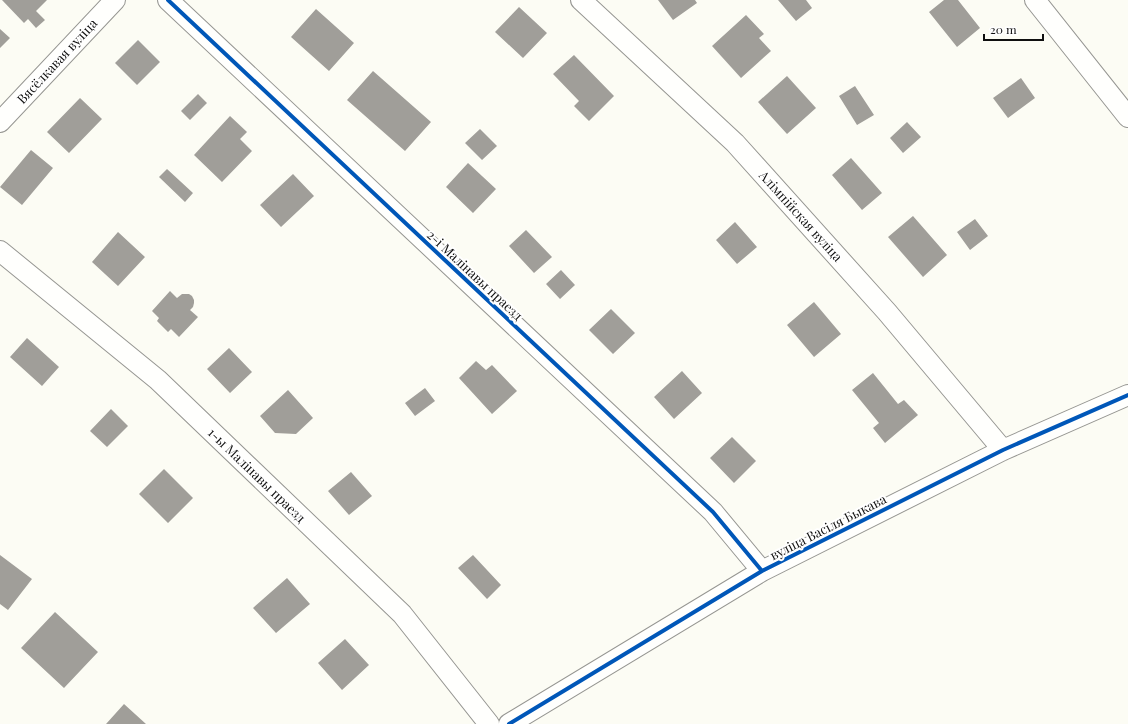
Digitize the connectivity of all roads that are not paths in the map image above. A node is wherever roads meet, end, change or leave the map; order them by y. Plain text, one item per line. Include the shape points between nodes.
1 (115, 0) edge
2 (168, 0) edge
3 (581, 0) edge
4 (1035, 0) edge
5 (1128, 116) edge
6 (0, 122) edge
7 (0, 251) edge
8 (1128, 395) edge
9 (1003, 450) junction
10 (762, 571) junction
11 (489, 724) edge
12 (508, 724) edge

1 - 6 street, Вясёлкавая вуліца
2 - 10 street, 2-і Малінавы праезд via 713,512
3 - 9 street, Алімпійская вуліца via 735,143 887,312
4 - 5 street
7 - 11 street, 1-ы Малінавы праезд via 158,380 402,614
8 - 9 street, вуліца Васіля Быкава
9 - 10 street, вуліца Васіля Быкава
10 - 12 street, вуліца Васіля Быкава

